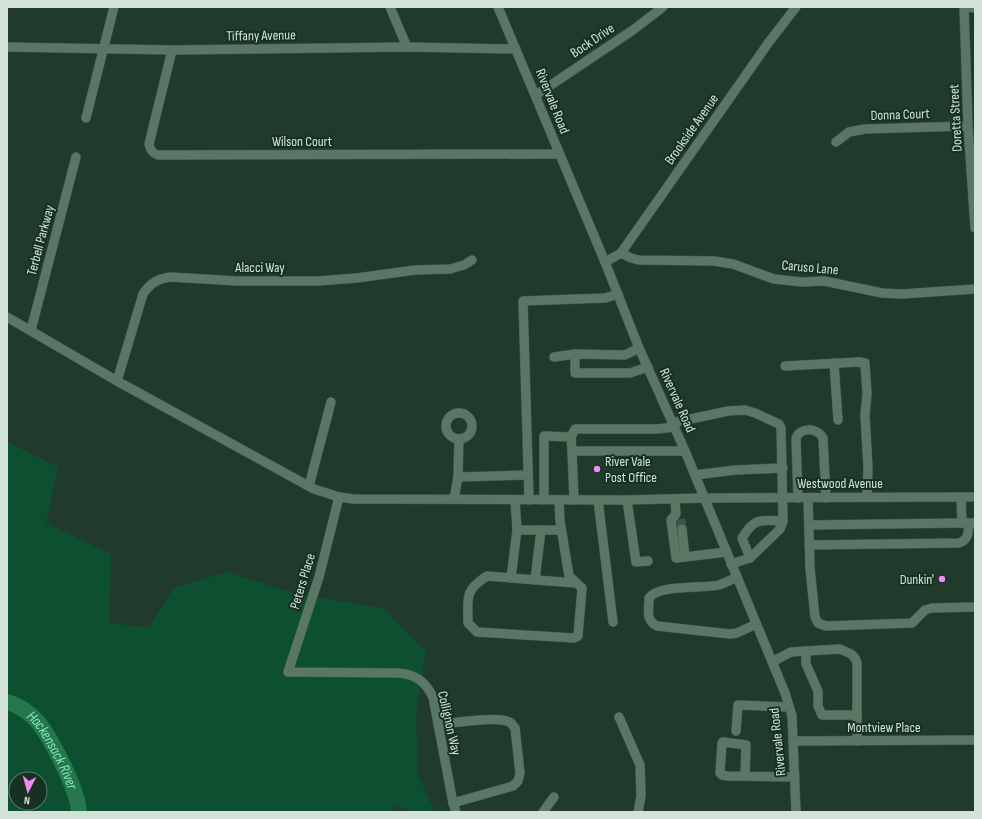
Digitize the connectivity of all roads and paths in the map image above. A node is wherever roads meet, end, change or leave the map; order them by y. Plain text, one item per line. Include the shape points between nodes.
1 (114, 7) edge
2 (390, 7) edge
3 (498, 7) edge
4 (663, 7) edge
5 (796, 7) edge
6 (964, 7) edge
7 (975, 8) edge
8 (407, 47) junction
9 (7, 48) edge
10 (104, 49) junction
11 (516, 49) junction
12 (172, 50) junction
13 (536, 95) junction
14 (86, 118) dead end
15 (968, 126) junction
16 (836, 142) dead end
17 (559, 154) junction
18 (76, 157) dead end
19 (975, 228) edge
20 (621, 254) junction
21 (472, 260) dead end
22 (605, 262) junction
23 (975, 289) edge
24 (618, 294) junction
25 (7, 317) edge
26 (31, 330) junction
27 (639, 348) junction
28 (575, 354) junction
29 (554, 357) dead end
30 (834, 363) junction
31 (785, 366) dead end
32 (648, 367) junction
33 (117, 381) junction
34 (331, 402) dead end
35 (838, 420) dead end
36 (673, 425) junction
37 (571, 437) junction
38 (459, 440) dead end
39 (572, 451) junction
40 (685, 451) junction
41 (783, 468) junction
42 (695, 474) junction
43 (528, 475) junction
44 (458, 477) junction
45 (309, 486) junction
46 (339, 497) junction
47 (867, 497) junction
48 (961, 497) junction
49 (975, 497) edge
50 (704, 498) junction
51 (783, 498) junction
52 (798, 498) junction
53 (808, 498) junction
54 (826, 498) junction
55 (454, 499) junction
56 (675, 499) junction
57 (515, 500) junction
58 (529, 500) junction
59 (544, 500) junction
60 (559, 500) junction
61 (574, 500) junction
62 (598, 500) junction
63 (627, 500) junction
64 (783, 521) junction
65 (969, 523) edge
66 (809, 525) junction
67 (682, 529) tunnel mouth
68 (517, 530) junction
69 (541, 530) junction
70 (561, 530) junction
71 (810, 545) junction
72 (727, 552) junction
73 (685, 557) junction
74 (750, 558) junction
75 (648, 561) dead end
76 (732, 564) junction
77 (511, 578) junction
78 (737, 578) junction
79 (535, 580) junction
80 (576, 583) junction
81 (975, 607) edge
82 (613, 622) dead end
83 (756, 624) junction
84 (806, 652) junction
85 (772, 662) junction
86 (288, 672) joint
87 (789, 707) junction
88 (857, 715) junction
89 (619, 717) dead end
90 (438, 725) junction
91 (736, 731) dead end
92 (975, 740) edge
93 (794, 741) junction
94 (857, 741) junction
95 (745, 776) dead end
96 (795, 776) junction
97 (554, 797) dead end
98 (453, 803) junction
99 (456, 812) edge
100 (543, 812) edge
101 (638, 812) edge
102 (796, 812) edge

1 - 10 street
2 - 8 street
3 - 11 street, Rivervale Road
4 - 13 street, Bock Drive
5 - 20 street, Brookside Avenue
6 - 7 street
6 - 15 street, Doretta Street
8 - 11 street, Tiffany Avenue
8 - 12 street, Tiffany Avenue
9 - 10 street, Tiffany Avenue
10 - 12 street, Tiffany Avenue
10 - 14 street
11 - 13 street, Rivervale Road
12 - 17 street, Wilson Court via 149,144 153,153 158,155
13 - 17 street, Rivervale Road
15 - 16 street, Donna Court via 856,130
15 - 19 street, Doretta Street
17 - 22 street, Rivervale Road
18 - 26 street, Terbell Parkway
20 - 22 street, Brookside Avenue
20 - 23 street, Caruso Lane via 640,260 714,261 733,264 774,279 824,281 882,293
21 - 33 street, Alacci Way via 450,269 415,270 318,281 162,278 154,281 143,294
22 - 24 street, Rivervale Road
24 - 27 street, Rivervale Road
24 - 43 street via 606,298 523,301
25 - 26 street, Westwood Avenue
26 - 33 street, Westwood Avenue
27 - 28 street via 624,355
27 - 32 street, Rivervale Road
28 - 29 street
28 - 32 street via 574,373 630,373
30 - 31 street
30 - 35 street
30 - 47 street via 865,363
32 - 36 street, Rivervale Road
33 - 45 street, Westwood Avenue
34 - 45 street
36 - 37 street via 657,429 575,429
36 - 40 street, Rivervale Road
36 - 41 street via 728,411 745,410 755,413 779,424 782,428
37 - 39 street
37 - 59 street via 544,436
38 - 44 street
39 - 40 street
39 - 61 street
40 - 42 street, Rivervale Road
41 - 42 street
41 - 51 street
42 - 50 street, Rivervale Road
43 - 44 street
43 - 58 street
44 - 55 street
45 - 46 street, Westwood Avenue
46 - 55 street, Westwood Avenue
46 - 86 street, Peters Place via 319,577
47 - 48 street, Westwood Avenue
47 - 54 street, Westwood Avenue
48 - 49 street, Westwood Avenue
48 - 65 street
50 - 51 street, Westwood Avenue
50 - 56 street, Westwood Avenue
50 - 72 street, Rivervale Road
51 - 52 street, Westwood Avenue
51 - 64 street
52 - 53 street, Westwood Avenue
52 - 54 street via 796,439 804,430 812,430 822,438
53 - 54 street, Westwood Avenue
53 - 66 street
55 - 57 street, Westwood Avenue
56 - 63 street, Westwood Avenue
56 - 73 street via 678,517 671,520 676,558
57 - 58 street, Westwood Avenue
57 - 68 street
58 - 59 street, Westwood Avenue
59 - 60 street, Westwood Avenue
60 - 61 street, Westwood Avenue
60 - 70 street
61 - 62 street, Westwood Avenue
62 - 63 street, Westwood Avenue
62 - 82 street
63 - 75 street via 636,562
64 - 74 street via 780,529
64 - 74 street via 760,520 753,523 742,538
65 - 66 street
65 - 71 street via 968,536 959,543
66 - 71 street
67 - 73 street
68 - 69 street
68 - 77 street
69 - 70 street
69 - 79 street
70 - 80 street via 569,576
71 - 81 street via 815,616 818,623 826,626 912,623 925,610 932,608
72 - 73 street
72 - 76 street, Rivervale Road
74 - 76 street
76 - 78 street, Rivervale Road
77 - 79 street
77 - 80 street via 487,576 476,583 468,594 468,623 477,632 576,637 582,590
78 - 83 street, Rivervale Road
78 - 83 street via 720,585 654,593 649,598 649,619 657,626 730,634
79 - 80 street
83 - 85 street, Rivervale Road
84 - 85 street via 791,652
84 - 88 street via 806,664 818,691 818,706 822,716
84 - 88 street via 840,650 855,658
85 - 87 street, Rivervale Road
86 - 90 street, Collignon Way via 398,672 411,675 422,681 433,697
87 - 91 street via 738,704
87 - 93 street, Rivervale Road
88 - 94 street
89 - 101 street via 640,765 641,796
90 - 98 street, Collignon Way
90 - 98 street via 479,720 506,721 512,723 515,728 520,773 518,781 513,786
92 - 94 street, Montview Place
93 - 94 street, Montview Place
93 - 96 street, Rivervale Road
95 - 96 street
96 - 102 street, Rivervale Road
97 - 100 street
98 - 99 street, Collignon Way

